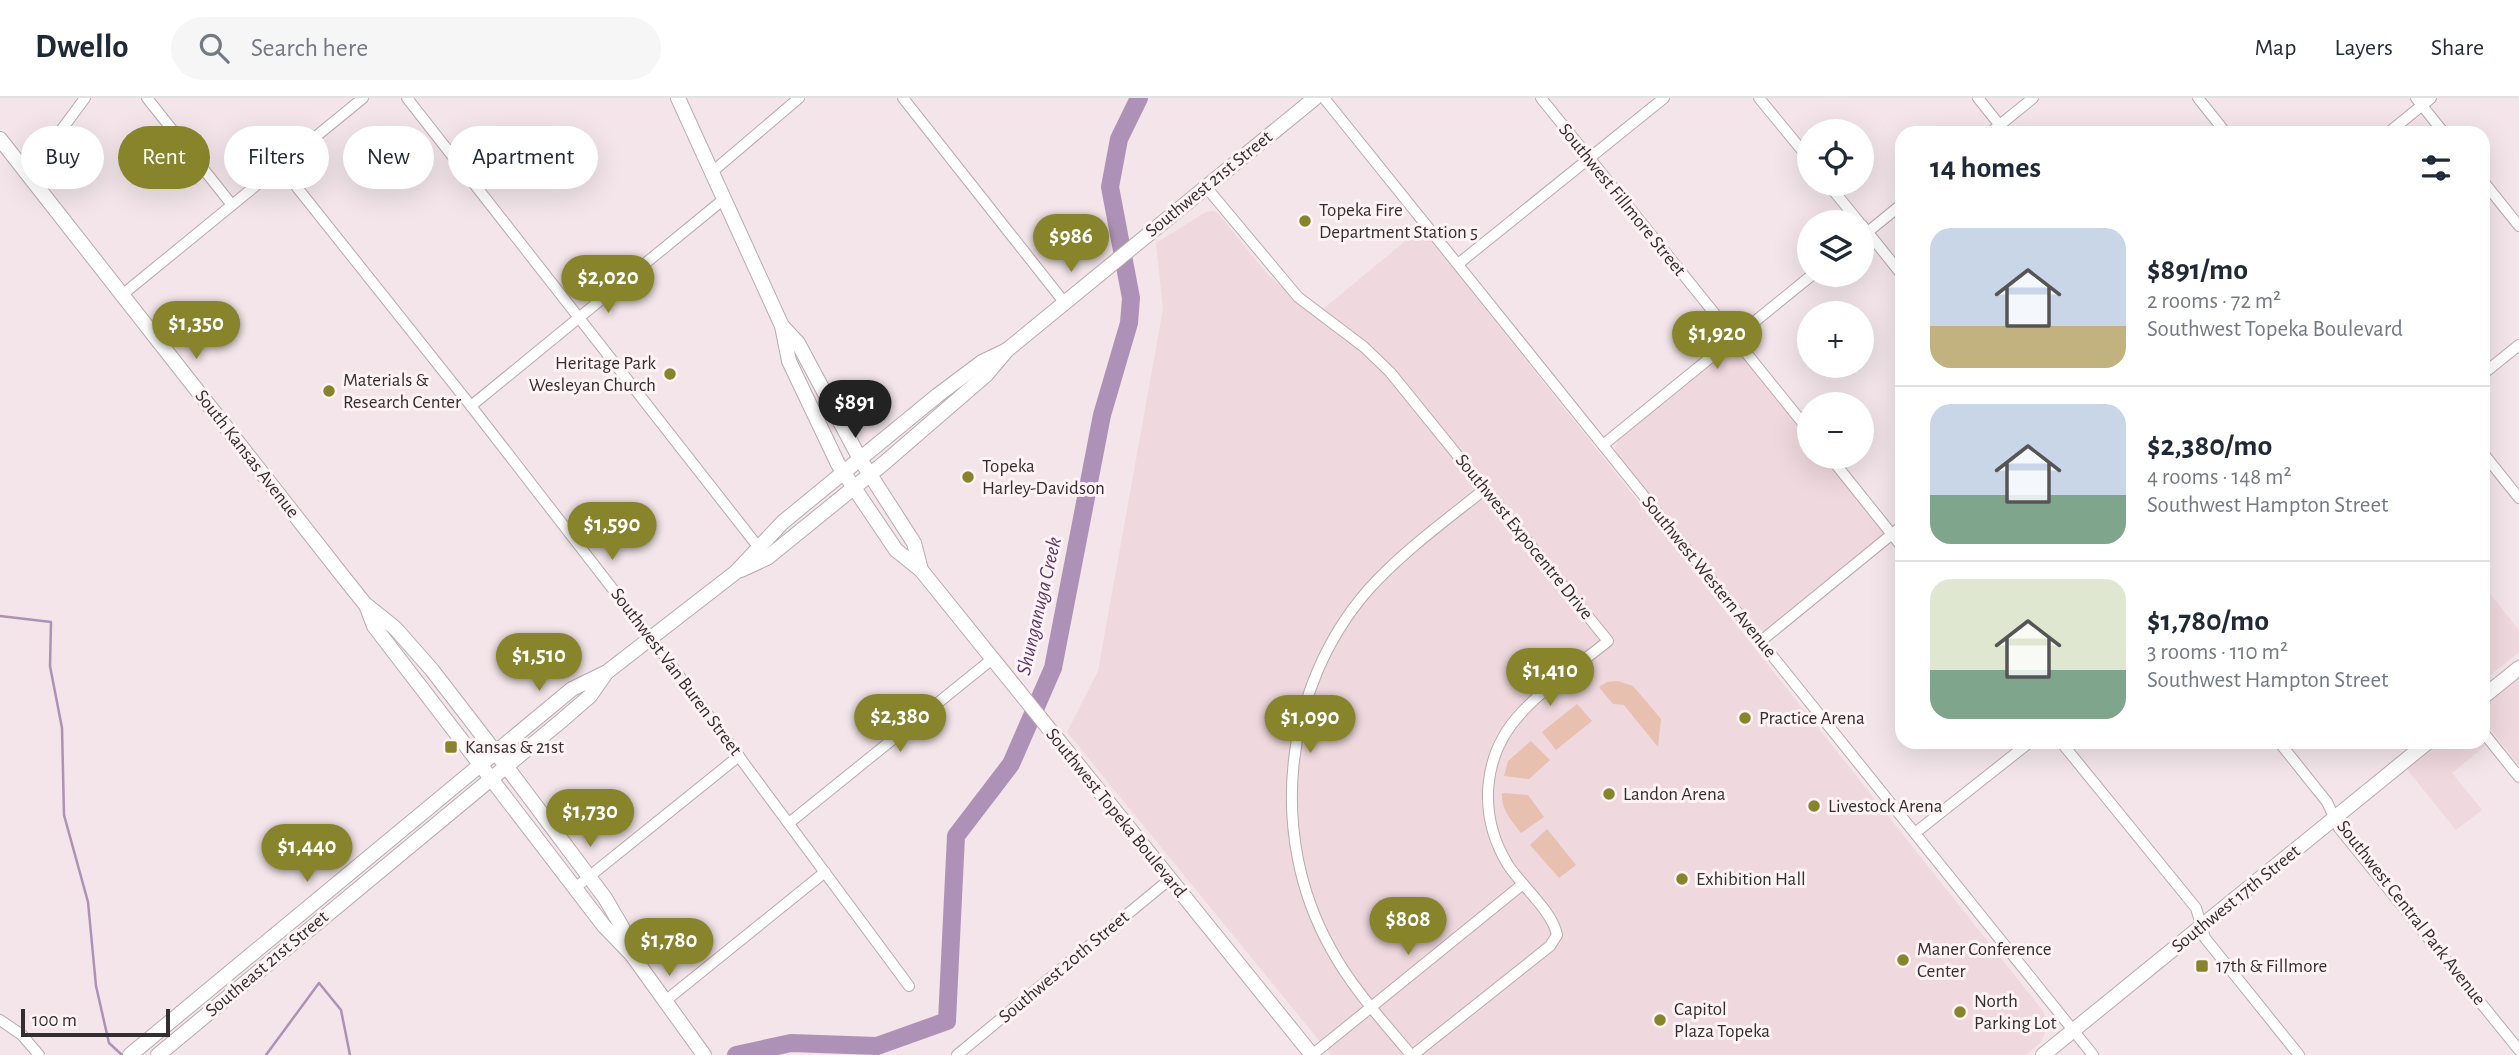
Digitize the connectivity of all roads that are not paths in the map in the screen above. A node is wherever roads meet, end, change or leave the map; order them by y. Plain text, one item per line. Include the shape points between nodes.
1 (85, 98) edge
2 (147, 98) edge
3 (363, 98) edge
4 (407, 98) edge
5 (678, 98) edge
6 (799, 98) edge
7 (904, 98) edge
8 (1315, 98) edge
9 (1324, 98) edge
10 (1541, 98) edge
11 (1664, 98) edge
12 (1759, 98) edge
13 (1978, 98) edge
14 (2033, 98) edge
15 (2198, 98) edge
16 (2423, 101) edge
17 (349, 102) edge
18 (64, 126) edge
19 (323, 126) edge
20 (2001, 126) edge
21 (2006, 126) edge
22 (2220, 126) edge
23 (2396, 126) edge
24 (2439, 126) edge
25 (0, 139) edge
26 (1797, 144) edge
27 (1589, 158) junction
28 (21, 166) edge
29 (712, 172) junction
30 (1206, 187) junction
31 (39, 189) edge
32 (252, 189) edge
33 (298, 189) edge
34 (2490, 190) edge
35 (1837, 196) edge
36 (724, 199) junction
37 (232, 205) junction
38 (1895, 208) edge
39 (1848, 210) edge
40 (1874, 222) edge
41 (2519, 226) edge
42 (1874, 242) edge
43 (1458, 264) junction
44 (1895, 267) edge
45 (1797, 287) edge
46 (122, 295) junction
47 (1065, 302) junction
48 (579, 318) junction
49 (782, 326) junction
50 (1734, 337) junction
51 (2519, 345) edge
52 (1007, 350) junction
53 (2490, 368) edge
54 (471, 406) junction
55 (1797, 416) edge
56 (1603, 445) junction
57 (860, 459) junction
58 (2490, 462) edge
59 (1839, 469) edge
60 (844, 472) junction
61 (870, 474) junction
62 (855, 487) junction
63 (1485, 489) junction
64 (2519, 498) edge
65 (1895, 532) edge
66 (1892, 534) junction
67 (1895, 538) edge
68 (762, 553) junction
69 (921, 570) junction
70 (365, 604) junction
71 (651, 638) junction
72 (1760, 641) junction
73 (991, 660) junction
74 (2519, 668) edge
75 (607, 672) junction
76 (2490, 691) edge
77 (2490, 741) edge
78 (2021, 749) edge
79 (2067, 749) edge
80 (2285, 749) edge
81 (2419, 749) edge
82 (495, 752) junction
83 (739, 756) junction
84 (481, 763) junction
85 (506, 766) junction
86 (2519, 777) edge
87 (492, 778) junction
88 (2335, 817) junction
89 (789, 823) junction
90 (1915, 833) junction
91 (825, 872) junction
92 (589, 876) junction
93 (1170, 879) junction
94 (1523, 884) junction
95 (575, 888) junction
96 (2202, 926) junction
97 (632, 955) junction
98 (909, 986) dead end
99 (664, 1002) junction
100 (1371, 1007) junction
101 (0, 1020) edge
102 (2074, 1030) junction
103 (163, 1050) edge
104 (2518, 1053) edge
105 (39, 1055) edge
106 (130, 1055) edge
107 (704, 1055) edge
108 (957, 1055) edge
109 (1312, 1055) edge
110 (1412, 1055) edge
111 (2043, 1055) edge
112 (2093, 1055) edge
113 (2299, 1055) edge

1 - 18 street
2 - 37 street
3 - 17 street
4 - 48 street
5 - 29 main road, Southwest Topeka Boulevard
6 - 29 street
7 - 47 street
8 - 30 main road, Southwest 21st Street
9 - 43 street, Southwest Western Avenue
10 - 27 street, Southwest Fillmore Street
11 - 27 street
12 - 26 street
13 - 20 street
14 - 21 street
15 - 22 street
16 - 23 street
16 - 24 street
17 - 19 street
25 - 28 main road, South Kansas Avenue
27 - 43 street
27 - 50 street, Southwest Fillmore Street
29 - 36 main road, Southwest Topeka Boulevard
30 - 47 main road, Southwest 21st Street
30 - 63 street, Southwest Expocentre Drive via 1298,297 1390,372
31 - 46 main road, South Kansas Avenue
32 - 37 street
33 - 54 street, Southwest Van Buren Street
34 - 41 street
35 - 39 street
36 - 48 street
36 - 49 main road, Southwest Topeka Boulevard
37 - 46 street
38 - 40 street
42 - 44 street
43 - 56 street, Southwest Western Avenue
45 - 50 street
46 - 70 main road, South Kansas Avenue
47 - 52 main road, Southwest 21st Street
48 - 54 street
48 - 68 street
49 - 57 main road, Southwest Topeka Boulevard via 798,343
49 - 60 main road, Southwest Topeka Boulevard via 789,361
50 - 55 street, Southwest Fillmore Street
50 - 56 street
51 - 53 street
52 - 57 main road, Southwest 21st Street via 982,362
52 - 61 main road, Southwest 21st Street via 986,375
54 - 71 street, Southwest Van Buren Street
56 - 72 street, Southwest Western Avenue
57 - 60 main road, Southwest 21st Street
57 - 61 main road, Southwest Topeka Boulevard
58 - 64 street
59 - 66 street
60 - 62 main road, Southwest Topeka Boulevard
60 - 68 main road, Southwest 21st Street via 783,522
61 - 62 main road, Southwest 21st Street
61 - 69 main road, Southwest Topeka Boulevard via 914,543
62 - 68 main road, Southwest 21st Street
62 - 69 main road, Southwest Topeka Boulevard via 896,550
63 - 94 street, Southwest Expocentre Drive via 1608,641 1522,711 1494,756 1489,820 1498,846
63 - 100 street via 1401,557 1361,599 1322,662 1300,724 1291,797 1300,871 1322,932
65 - 66 street
66 - 67 street
66 - 72 street
68 - 71 main road, Southwest 21st Street
69 - 73 main road, Southwest Topeka Boulevard
70 - 82 main road, South Kansas Avenue via 395,628 432,670
70 - 84 main road, South Kansas Avenue via 374,626
71 - 75 main road, Southwest 21st Street
71 - 83 street, Southwest Van Buren Street
72 - 90 street, Southwest Western Avenue
73 - 89 street
73 - 93 main road, Southwest Topeka Boulevard
74 - 76 main road
75 - 82 main road, Southwest 21st Street via 572,689
75 - 85 main road, Southwest 21st Street via 590,696
77 - 86 street
78 - 90 street
79 - 96 street via 2196,908
80 - 88 street, Southwest Central Park Avenue
81 - 88 main road, Southwest 17th Street
82 - 84 main road, Southeast 21st Street
82 - 85 main road, South Kansas Avenue
83 - 89 street, Southwest Van Buren Street
83 - 92 street
84 - 87 main road, South Kansas Avenue
84 - 106 main road, Southeast 21st Street
85 - 87 main road, Southeast 21st Street
85 - 92 main road, South Kansas Avenue
87 - 95 main road, South Kansas Avenue
87 - 103 main road, Southeast 21st Street
88 - 96 main road, Southwest 17th Street
88 - 104 street, Southwest Central Park Avenue via 2339,828
89 - 91 street, Southwest Van Buren Street
90 - 102 street, Southwest Western Avenue
91 - 98 street, Southwest Van Buren Street
91 - 99 street
92 - 95 street
92 - 97 main road, South Kansas Avenue via 622,928
93 - 108 street, Southwest 20th Street
93 - 109 main road, Southwest Topeka Boulevard
94 - 100 street
94 - 110 street, Southwest Expocentre Drive via 1556,929 1550,946
95 - 97 main road, South Kansas Avenue
96 - 102 main road, Southwest 17th Street
96 - 113 street via 2205,938
97 - 99 main road, South Kansas Avenue
99 - 107 main road, South Kansas Avenue
100 - 109 street
100 - 110 street
101 - 105 street via 22,1035
102 - 111 main road, Southwest 17th Street
102 - 112 street, Southwest Western Avenue

